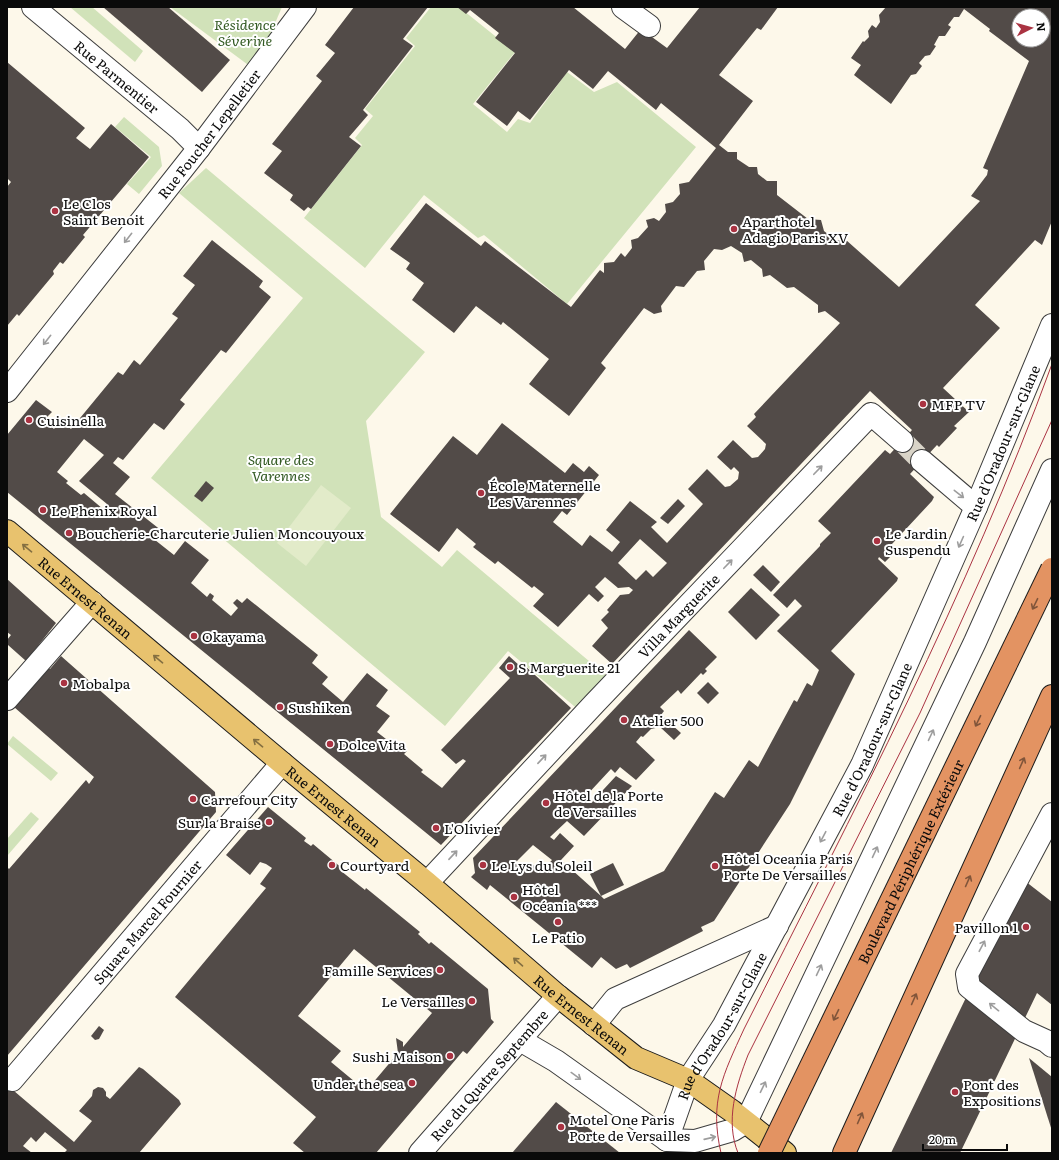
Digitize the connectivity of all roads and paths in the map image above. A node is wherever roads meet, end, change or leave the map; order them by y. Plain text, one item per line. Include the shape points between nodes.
1 (33, 7) edge
2 (305, 7) edge
3 (623, 7) edge
4 (649, 26) dead end
5 (199, 148) junction
6 (1052, 325) edge
7 (7, 391) edge
8 (902, 441) tunnel mouth
9 (922, 461) tunnel mouth
10 (1052, 470) edge
11 (976, 507) junction
12 (7, 531) edge
13 (1052, 569) edge
14 (92, 602) junction
15 (1052, 696) edge
16 (7, 699) edge
17 (282, 763) junction
18 (1052, 814) edge
19 (427, 883) junction
20 (777, 926) junction
21 (558, 996) junction
22 (594, 1025) junction
23 (520, 1040) junction
24 (1052, 1046) edge
25 (12, 1080) dead end
26 (688, 1080) junction
27 (746, 1122) junction
28 (667, 1140) junction
29 (420, 1153) edge
30 (769, 1153) edge
31 (785, 1153) edge
32 (844, 1153) edge

1 - 5 street, Rue Parmentier via 180,129
2 - 5 street, Rue Foucher Lepelletier
3 - 4 street
5 -> 7 street, Rue Foucher Lepelletier
6 - 11 street, Rue d'Oradour-sur-Glane
19 -> 8 street, Villa Marguerite via 871,414
9 -> 11 street
27 -> 10 street via 975,642
11 -> 20 street, Rue d'Oradour-sur-Glane via 862,765
14 -> 12 main road, Rue Ernest Renan
13 -> 30 highway, Boulevard Périphérique Extérieur, bridge
14 - 16 street
17 -> 14 main road, Rue Ernest Renan
32 -> 15 highway
17 - 19 main road, Rue Ernest Renan
17 - 25 street, Square Marcel Fournier
24 -> 18 street via 1024,1031 969,987 967,981 967,974
21 -> 19 main road, Rue Ernest Renan
20 - 22 street via 615,999
20 - 26 street, Rue d'Oradour-sur-Glane via 717,1038
21 - 22 main road, Rue Ernest Renan
21 - 23 street, Rue du Quatre Septembre
22 - 26 main road, Rue Ernest Renan via 636,1058
23 -> 28 street via 556,1061
23 - 29 street, Rue du Quatre Septembre
26 - 27 main road, Rue Ernest Renan
26 - 28 street, Rue d'Oradour-sur-Glane
28 -> 27 street via 695,1141 722,1134
27 - 31 main road, Rue Ernest Renan

